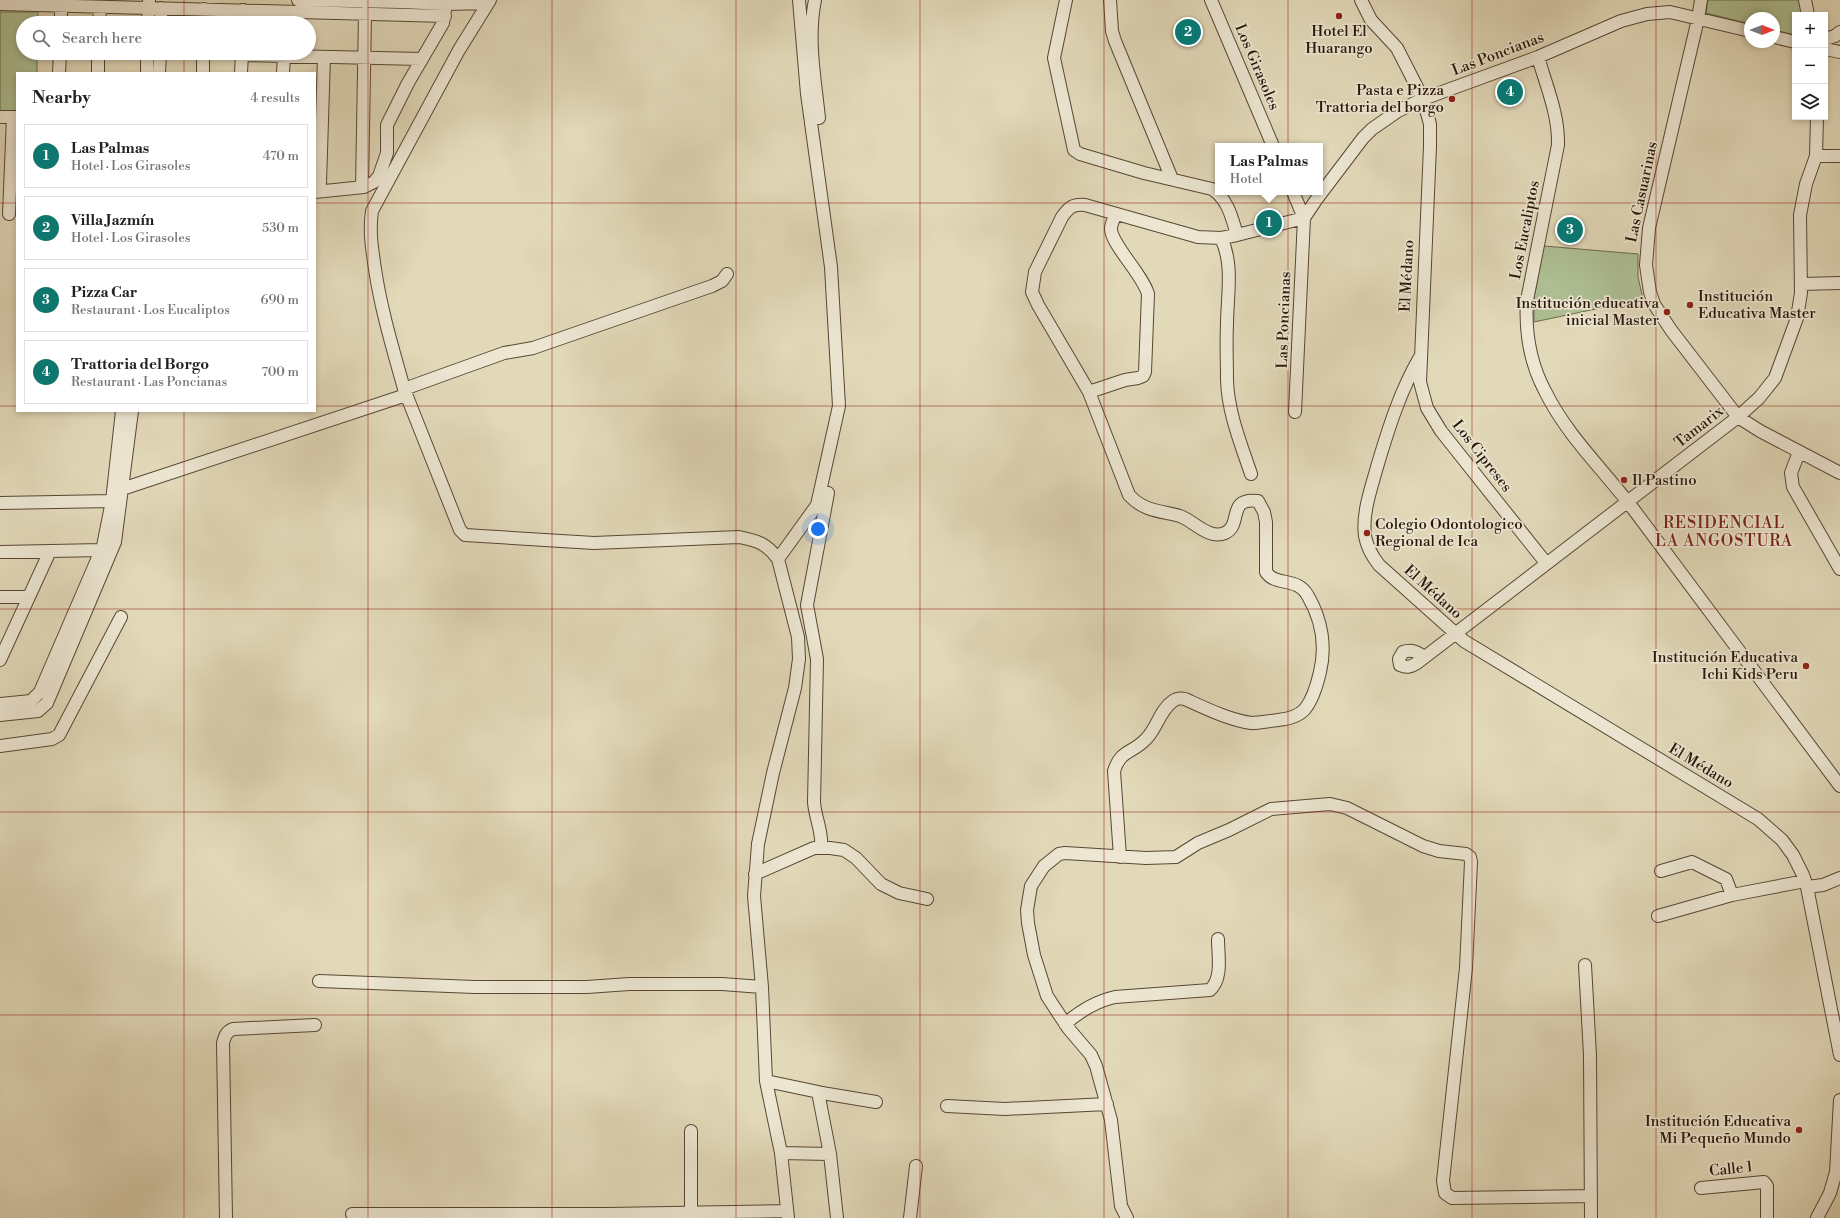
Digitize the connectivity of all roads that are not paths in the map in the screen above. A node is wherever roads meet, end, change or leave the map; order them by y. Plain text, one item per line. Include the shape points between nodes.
1 (298, 0) edge
2 (321, 0) edge
3 (799, 0) edge
4 (815, 0) edge
5 (1066, 0) edge
6 (1110, 0) edge
7 (1211, 0) edge
8 (1361, 0) edge
9 (1701, 0) edge
10 (1804, 0) edge
11 (360, 1) edge
12 (402, 1) edge
13 (489, 1) edge
14 (0, 4) edge
15 (149, 4) edge
16 (61, 6) junction
17 (100, 7) junction
18 (161, 8) junction
19 (204, 9) junction
20 (243, 10) junction
21 (445, 10) junction
22 (1807, 12) edge
23 (365, 14) junction
24 (61, 16) edge
25 (99, 16) edge
26 (148, 16) edge
27 (161, 16) edge
28 (204, 16) edge
29 (243, 16) edge
30 (1698, 19) junction
31 (1744, 30) edge
32 (1840, 32) edge
33 (1780, 38) edge
34 (1828, 38) edge
35 (1792, 41) edge
36 (1828, 50) edge
37 (1840, 52) edge
38 (316, 57) edge
39 (324, 57) junction
40 (1538, 57) junction
41 (364, 58) junction
42 (422, 59) junction
43 (60, 60) edge
44 (98, 60) edge
45 (147, 60) edge
46 (160, 60) edge
47 (203, 60) edge
48 (242, 60) edge
49 (284, 60) edge
50 (59, 72) edge
51 (98, 72) edge
52 (147, 72) edge
53 (159, 72) edge
54 (203, 72) edge
55 (241, 72) edge
56 (284, 72) edge
57 (1423, 99) junction
58 (0, 117) edge
59 (15, 117) edge
60 (1817, 120) edge
61 (1272, 143) edge
62 (1816, 156) junction
63 (1840, 156) edge
64 (1172, 179) junction
65 (317, 185) edge
66 (362, 187) junction
67 (1323, 191) edge
68 (1215, 192) edge
69 (1219, 195) edge
70 (1294, 195) edge
71 (1320, 195) edge
72 (9, 214) edge
73 (1116, 214) junction
74 (1304, 218) junction
75 (1237, 235) junction
76 (1221, 238) junction
77 (727, 274) dead end
78 (1840, 282) edge
79 (1801, 284) junction
80 (1420, 357) junction
81 (405, 392) junction
82 (1089, 392) junction
83 (122, 412) edge
84 (132, 412) edge
85 (1295, 412) dead end
86 (1738, 417) junction
87 (1799, 452) junction
88 (1840, 473) edge
89 (1251, 474) dead end
90 (122, 489) junction
91 (112, 501) junction
92 (1628, 502) junction
93 (0, 503) edge
94 (102, 550) junction
95 (50, 551) junction
96 (0, 552) edge
97 (778, 559) junction
98 (1546, 563) junction
99 (1840, 569) edge
100 (0, 597) edge
101 (29, 597) junction
102 (121, 617) dead end
103 (1454, 633) junction
104 (1424, 657) dead end
105 (0, 660) edge
106 (0, 704) edge
107 (0, 714) edge
108 (0, 746) edge
109 (1840, 786) edge
110 (821, 848) junction
111 (1120, 857) junction
112 (1661, 871) dead end
113 (755, 874) junction
114 (1840, 878) edge
115 (1805, 881) junction
116 (1732, 895) junction
117 (927, 899) dead end
118 (1658, 916) dead end
119 (1218, 939) dead end
120 (1585, 965) dead end
121 (319, 981) dead end
122 (762, 987) junction
123 (1065, 1024) junction
124 (315, 1025) dead end
125 (1840, 1056) edge
126 (766, 1081) junction
127 (818, 1092) junction
128 (1840, 1100) edge
129 (876, 1102) dead end
130 (1107, 1104) junction
131 (947, 1106) dead end
132 (691, 1131) dead end
133 (781, 1153) junction
134 (830, 1154) junction
135 (916, 1166) dead end
136 (1701, 1188) dead end
137 (1835, 1195) edge
138 (1591, 1196) junction
139 (691, 1212) junction
140 (1120, 1212) edge
141 (352, 1214) dead end
142 (408, 1215) edge
143 (671, 1215) edge
144 (732, 1215) edge
145 (788, 1215) edge
146 (472, 1216) edge
147 (506, 1216) edge
148 (556, 1216) edge
149 (607, 1216) edge
150 (623, 1216) edge
151 (226, 1218) edge
152 (837, 1218) edge
153 (910, 1218) edge
154 (1127, 1218) edge
155 (1591, 1218) edge
156 (1767, 1218) edge
157 (1817, 1218) edge

1 - 2 street
2 - 11 street
3 - 97 street via 807,94 831,267 839,406 817,505
4 - 110 street via 811,20 812,53 846,392 807,605 817,658 814,802 822,836
5 - 64 street via 1054,58 1074,150 1080,154
6 - 64 street via 1112,31
7 - 61 street, Los Girasoles
8 - 57 street, El Médano via 1370,20 1397,48
9 - 30 street, Las Casuarinas
10 - 22 street
11 - 12 street
12 - 21 street
13 - 21 street
13 - 81 street via 459,50 372,211 371,242 380,302
14 - 16 street
15 - 17 street
15 - 18 street
15 - 26 street
16 - 17 street
16 - 24 street
17 - 25 street
18 - 19 street
18 - 27 street
19 - 20 street
19 - 28 street
20 - 23 street
20 - 29 street
21 - 23 street
21 - 42 street via 443,23
23 - 41 street
30 - 31 street, Las Poncianas
30 - 40 street, Las Poncianas via 1670,12 1637,16
30 - 86 street, Las Casuarinas via 1649,228 1646,266 1650,292 1661,316
32 - 34 street
33 - 35 street
36 - 37 street
38 - 39 street
39 - 41 street
39 - 65 street
40 - 57 street, Las Poncianas
40 - 92 street, Los Eucaliptos via 1559,134 1527,300 1526,318 1533,361 1544,391 1559,415
41 - 42 street
41 - 66 street
42 - 66 street via 387,125 387,153 380,172 374,182
43 - 50 street
44 - 51 street
45 - 52 street
46 - 53 street
47 - 54 street
48 - 55 street
49 - 56 street
57 - 67 street, Las Poncianas via 1372,129
57 - 80 street, El Médano via 1430,134
58 - 59 street
59 - 72 street
60 - 62 street, Tamarix
62 - 63 street
62 - 79 street, Tamarix via 1800,215
64 - 68 street
65 - 66 street via 333,190
69 - 75 street via 1232,216
70 - 74 street
71 - 74 street, Las Poncianas
73 - 76 street via 1198,237
73 - 82 street via 1112,223 1112,236 1148,294 1145,372 1138,378
73 - 82 street via 1085,205 1075,204 1067,209 1034,272 1032,282 1032,292 1038,305
74 - 75 street
74 - 85 street, Las Poncianas
75 - 76 street
76 - 89 street via 1228,268 1228,392 1237,433
77 - 81 street via 722,281 712,286 533,348 504,353
78 - 79 street
79 - 86 street, Tamarix via 1797,318 1775,378 1759,398
80 - 98 street, Los Cipreses via 1420,382 1427,408 1433,418
80 - 103 street, El Médano via 1408,378 1386,436 1368,498 1365,536 1371,554 1379,565
81 - 90 street
81 - 97 street via 460,530 465,535 594,543 739,538 757,541 770,548
82 - 111 street via 1126,489 1134,501 1152,510 1181,517 1208,532 1218,534 1226,533 1230,528 1240,505 1248,500 1258,501 1266,522 1266,572 1272,578 1300,586 1306,592 1319,622 1324,648 1320,673 1310,700 1305,709 1293,717 1252,723 1236,720 1185,699 1174,700 1169,705 1148,738 1122,755 1114,771
83 - 91 street
84 - 90 street
86 - 87 street, Las Casuarinas
86 - 92 street, Tamarix
87 - 88 street, Las Casuarinas
87 - 99 street via 1791,473 1793,487
90 - 107 street via 113,547 47,702 38,711
91 - 93 street
91 - 94 street
92 - 98 street, Tamarix
92 - 109 street, Los Eucaliptos
94 - 95 street
94 - 106 street via 40,692 31,701
95 - 96 street
95 - 101 street
97 - 113 street via 798,637 798,666 795,688 773,773
98 - 103 street, Tamarix
100 - 101 street
101 - 105 street
102 - 108 street via 59,735 52,739
103 - 104 street, Tamarix
103 - 115 street, El Médano via 1758,819 1782,840 1793,855
110 - 113 street via 814,848
110 - 117 street via 844,850 856,858 881,884 899,893
111 - 123 street via 1059,854 1044,866 1031,886 1027,910 1034,955 1047,996
111 - 138 street via 1176,857 1198,843 1275,808 1330,804 1348,808 1423,846 1466,854 1471,862 1466,968 1443,1181 1445,1193 1452,1198
112 - 116 street via 1692,862 1726,879
113 - 122 street via 754,896
114 - 115 street via 1823,885
115 - 116 street
115 - 125 street, El Médano
116 - 118 street
119 - 123 street via 1218,977 1210,990 1115,996 1102,1000
120 - 138 street via 1590,1055
121 - 122 street via 475,987 722,984
122 - 126 street
123 - 130 street via 1091,1055
124 - 151 street via 233,1029 225,1036 223,1043
126 - 127 street
126 - 133 street
127 - 129 street
127 - 134 street
128 - 137 street
130 - 131 street via 1005,1109
130 - 140 street via 1115,1145
132 - 139 street
133 - 134 street
133 - 145 street
134 - 152 street
135 - 153 street
136 - 156 street, Calle 1 via 1764,1182 1767,1186
137 - 157 street
138 - 155 street
139 - 143 street
139 - 144 street
140 - 154 street
141 - 142 street
142 - 146 street
143 - 150 street
144 - 145 street
146 - 147 street
147 - 148 street
148 - 149 street
149 - 150 street

